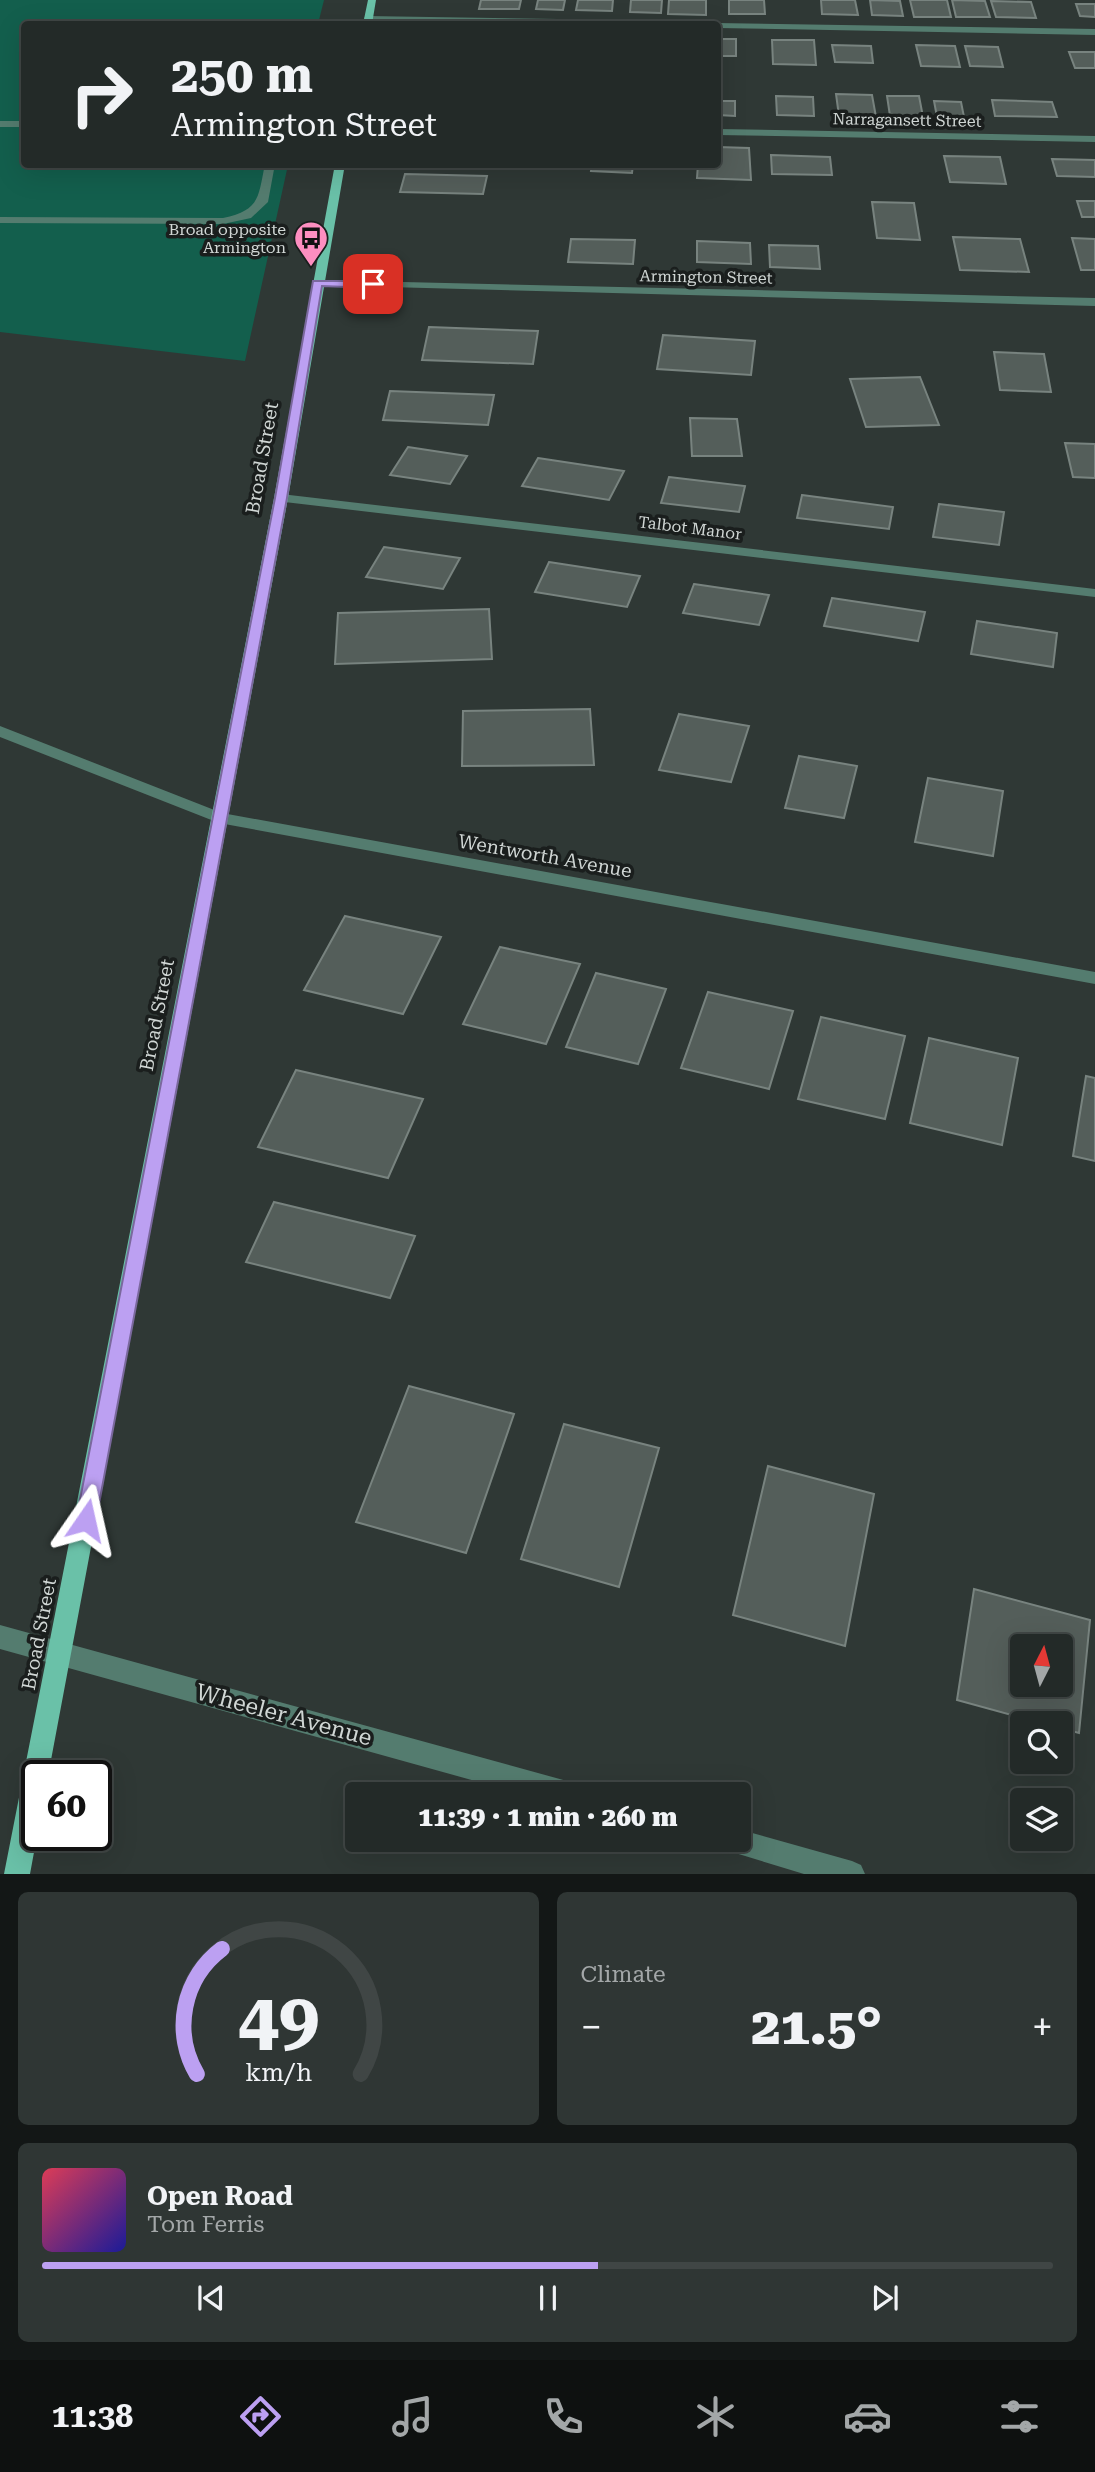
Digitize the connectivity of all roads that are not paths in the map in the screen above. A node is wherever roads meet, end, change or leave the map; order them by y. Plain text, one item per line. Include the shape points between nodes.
1 (372, 0) edge
2 (368, 21) edge
3 (721, 25) edge
4 (1095, 32) edge
5 (0, 124) edge
6 (21, 124) edge
7 (721, 132) edge
8 (1095, 139) edge
9 (269, 168) edge
10 (339, 168) edge
11 (0, 220) edge
12 (317, 283) junction
13 (1095, 302) edge
14 (281, 498) junction
15 (1095, 593) edge
16 (0, 731) edge
17 (219, 818) junction
18 (1095, 978) edge
19 (0, 1637) edge
20 (61, 1655) junction
21 (525, 1782) edge
22 (751, 1845) edge
23 (18, 1874) edge
24 (852, 1874) edge

1 - 2 main road
3 - 4 street
5 - 6 street
7 - 8 street, Narragansett Street
9 - 11 street via 263,202 247,216 223,220
10 - 12 main road, Broad Street
12 - 13 street, Armington Street
12 - 14 main road, Broad Street
14 - 15 street, Talbot Manor
14 - 17 main road, Broad Street
16 - 17 street, Wentworth Avenue
17 - 18 street, Wentworth Avenue
17 - 20 main road, Broad Street
19 - 20 street, Wheeler Avenue
20 - 21 street, Wheeler Avenue
20 - 23 main road, Broad Street
22 - 24 street

